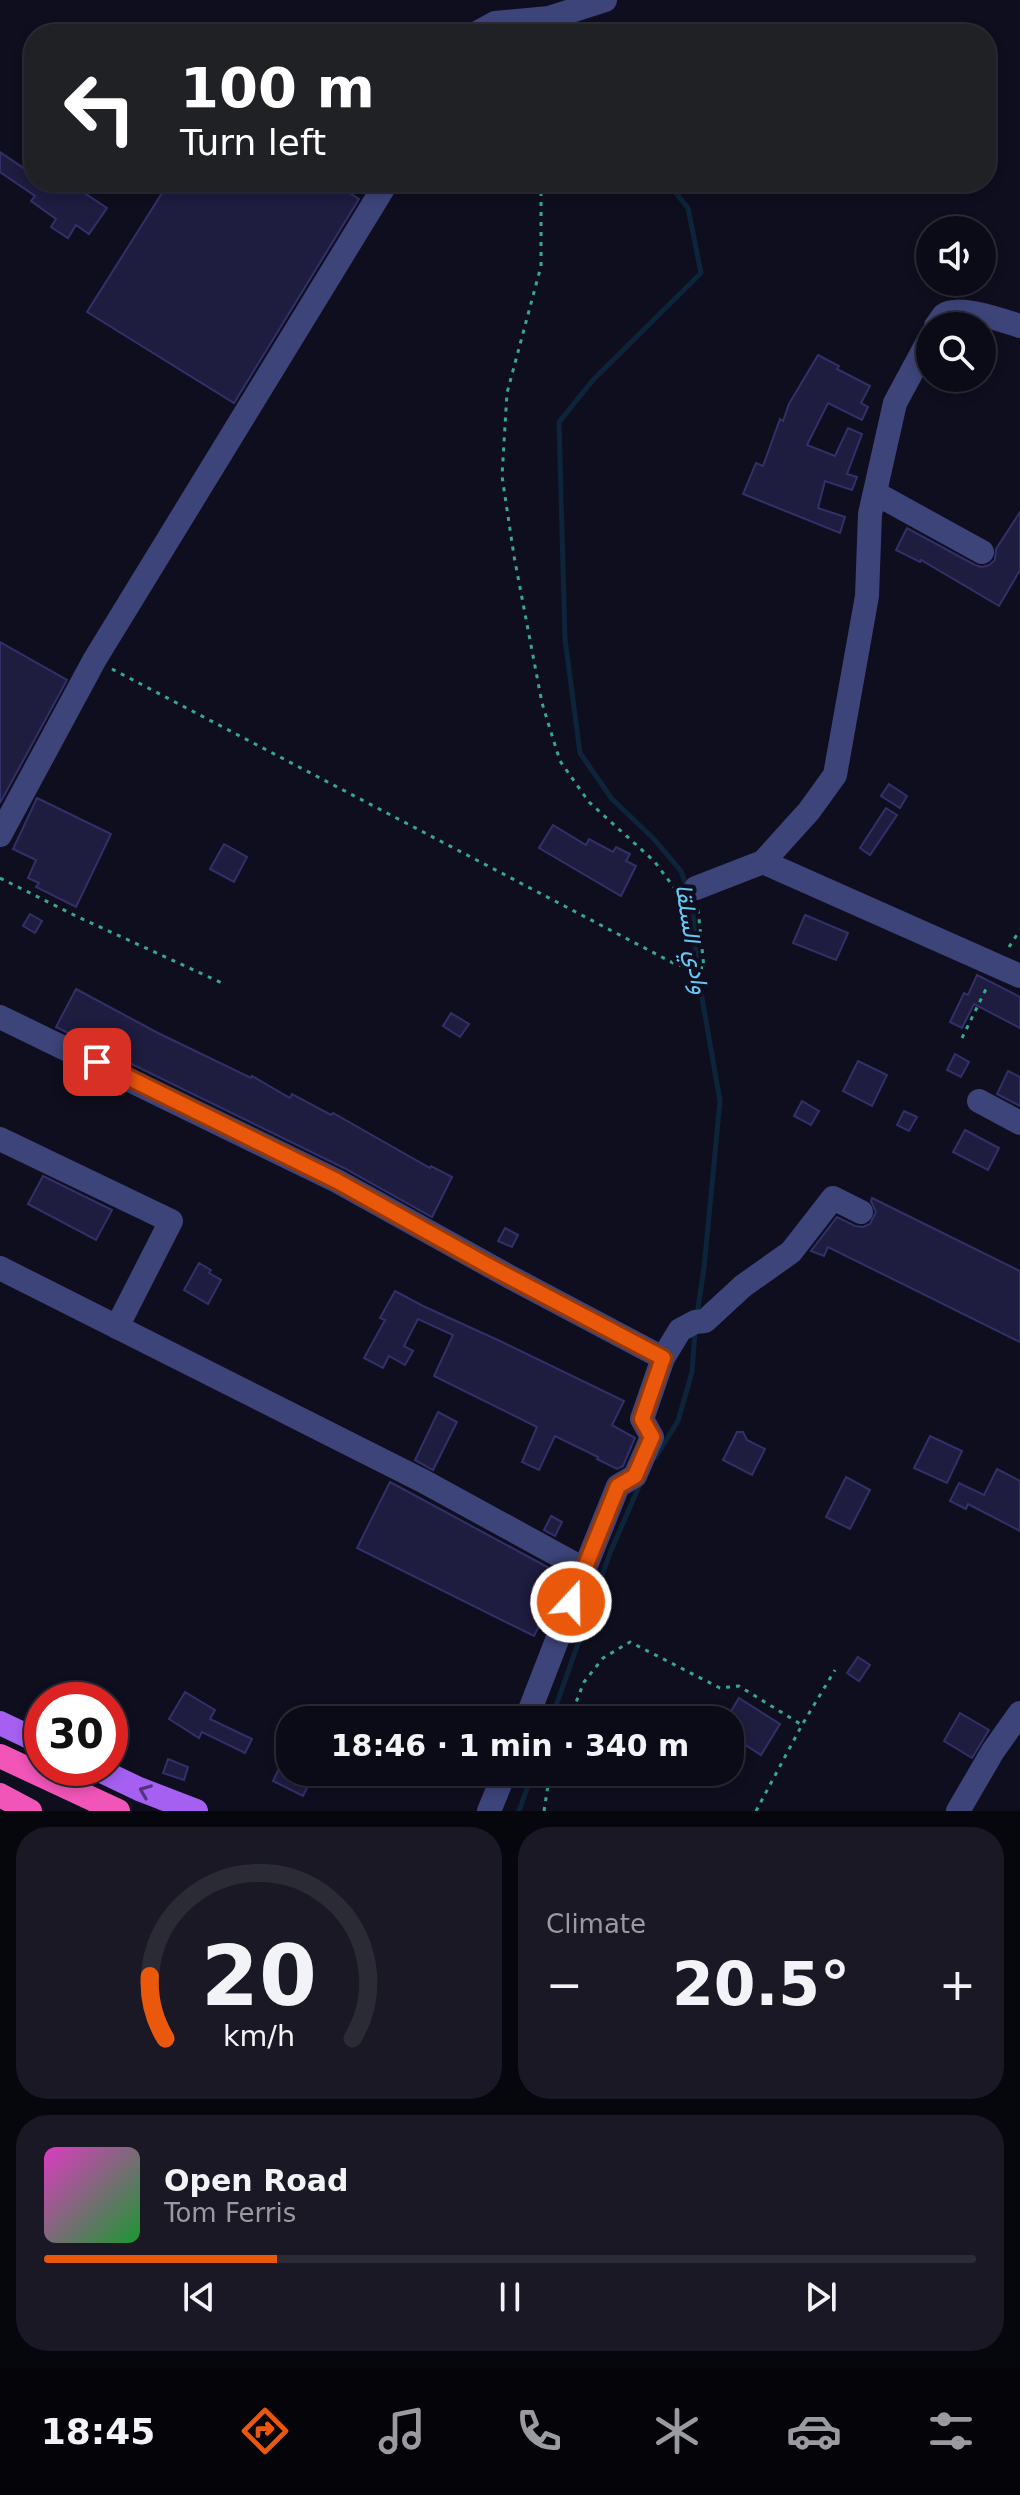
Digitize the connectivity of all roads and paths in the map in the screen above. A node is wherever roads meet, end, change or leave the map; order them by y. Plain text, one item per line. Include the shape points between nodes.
1 (605, 0) edge
2 (493, 24) edge
3 (381, 192) edge
4 (541, 192) edge
5 (996, 318) edge
6 (1020, 326) edge
7 (916, 364) edge
8 (875, 493) junction
9 (982, 552) dead end
10 (95, 659) junction
11 (0, 835) edge
12 (763, 862) junction
13 (0, 878) edge
14 (696, 888) junction
15 (1020, 976) edge
16 (222, 983) dead end
17 (0, 1017) edge
18 (979, 1101) dead end
19 (1020, 1123) edge
20 (0, 1139) edge
21 (861, 1212) dead end
22 (0, 1268) edge
23 (117, 1327) junction
24 (663, 1358) junction
25 (583, 1573) junction
26 (835, 1670) dead end
27 (531, 1706) edge
28 (575, 1706) edge
29 (1020, 1713) edge
30 (0, 1723) edge
31 (802, 1725) junction
32 (24, 1734) edge
33 (0, 1756) edge
34 (128, 1784) edge
35 (499, 1786) edge
36 (548, 1786) edge
37 (0, 1795) edge
38 (30, 1811) edge
39 (118, 1811) edge
40 (196, 1811) edge
41 (489, 1811) edge
42 (544, 1811) edge
43 (756, 1811) edge
44 (958, 1811) edge

1 - 2 street via 549,18
3 - 10 street
4 - 14 path via 541,266 507,393 502,476 542,703 560,761 589,802 654,861 676,890
5 - 6 street
7 - 8 street via 895,403
8 - 9 street
8 - 12 street via 867,596 835,775
10 - 11 street
10 - 14 path via 677,965 704,968
12 - 14 street
12 - 15 street
13 - 16 path
17 - 24 street via 337,1181
18 - 19 street
20 - 23 street via 171,1221
21 - 24 street via 833,1198 791,1252 705,1321 680,1330
22 - 23 street
23 - 25 street via 423,1481
24 - 25 street via 642,1419 652,1437 635,1476 618,1486
25 - 27 street
26 - 31 path
28 - 31 path via 584,1682 603,1658 630,1642 720,1688 739,1686
29 - 44 street
30 - 32 main road
31 - 43 path
33 - 39 highway
40 -> 34 main road
35 - 41 street
36 - 42 path
37 - 38 highway

